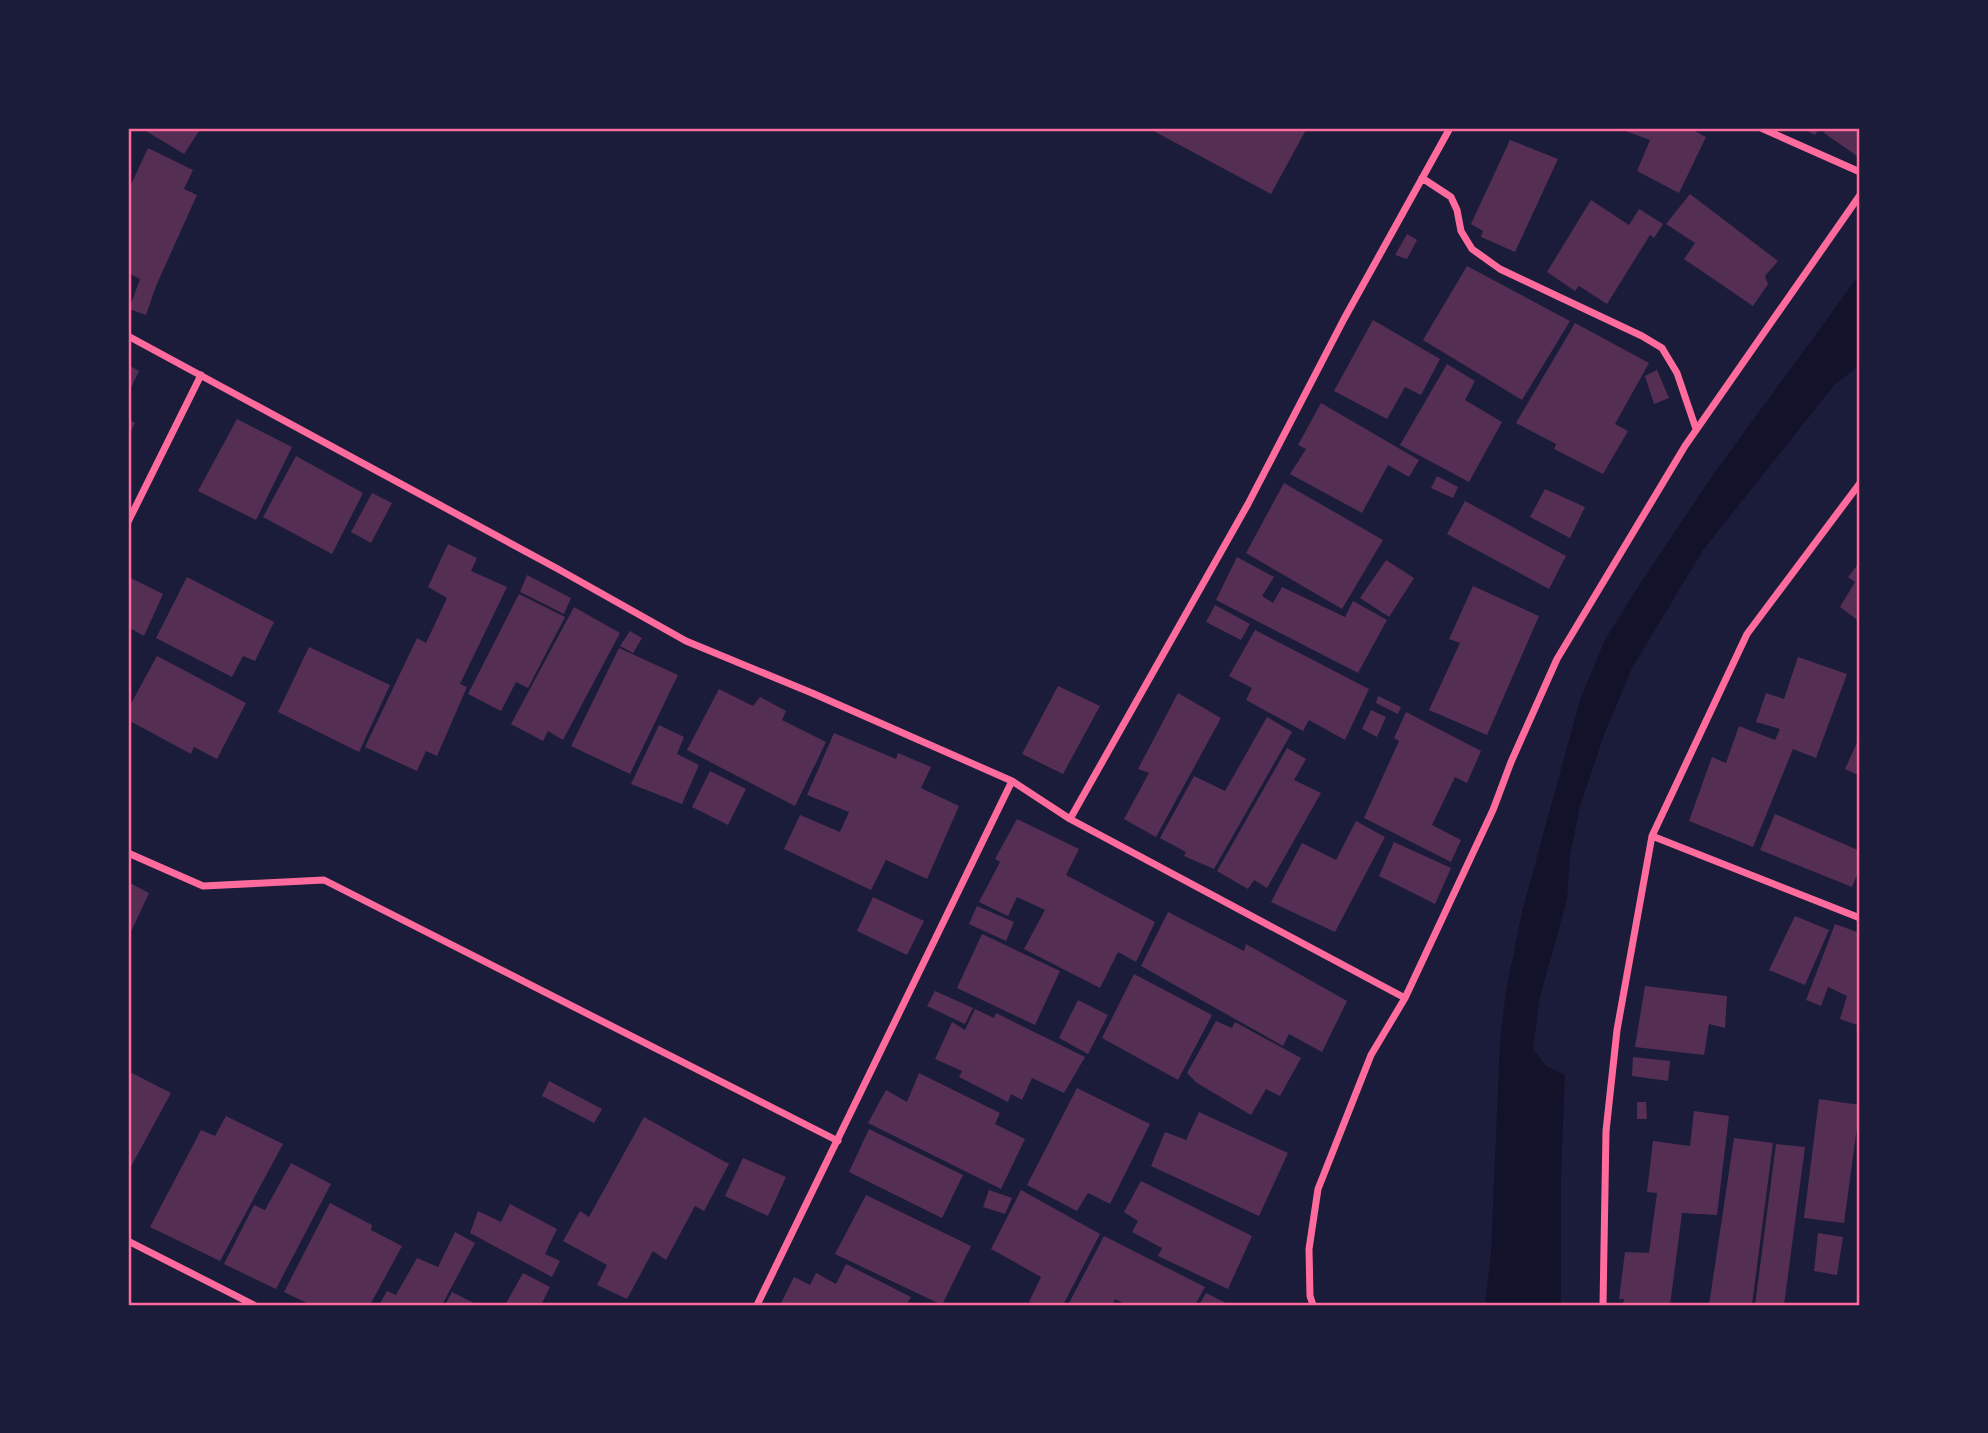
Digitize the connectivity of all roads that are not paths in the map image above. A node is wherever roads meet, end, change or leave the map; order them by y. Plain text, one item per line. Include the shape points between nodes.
1 (1450, 128) edge
2 (1761, 128) edge
3 (1860, 172) edge
4 (1422, 178) junction
5 (1860, 195) edge
6 (128, 336) edge
7 (201, 375) junction
8 (1696, 429) junction
9 (1860, 483) edge
10 (128, 522) edge
11 (1012, 781) junction
12 (1070, 819) junction
13 (1652, 836) junction
14 (128, 853) edge
15 (1860, 918) edge
16 (1405, 998) junction
17 (838, 1141) junction
18 (128, 1241) edge
19 (254, 1305) edge
20 (757, 1305) edge
21 (1313, 1305) edge
22 (1603, 1305) edge

1 - 4 street
2 - 3 street
4 - 8 street via 1451,197 1472,249 1500,269 1662,348 1677,373
4 - 12 street via 1248,504
5 - 8 street
6 - 7 street
7 - 10 street
7 - 11 street via 686,641
8 - 16 street via 1557,659
9 - 13 street via 1747,634
11 - 12 street
11 - 17 street
12 - 16 street
13 - 15 street
13 - 22 street via 1615,1042 1606,1132
14 - 17 street via 203,886 324,880
16 - 21 street via 1371,1055 1318,1189 1309,1249
17 - 20 street
18 - 19 street

